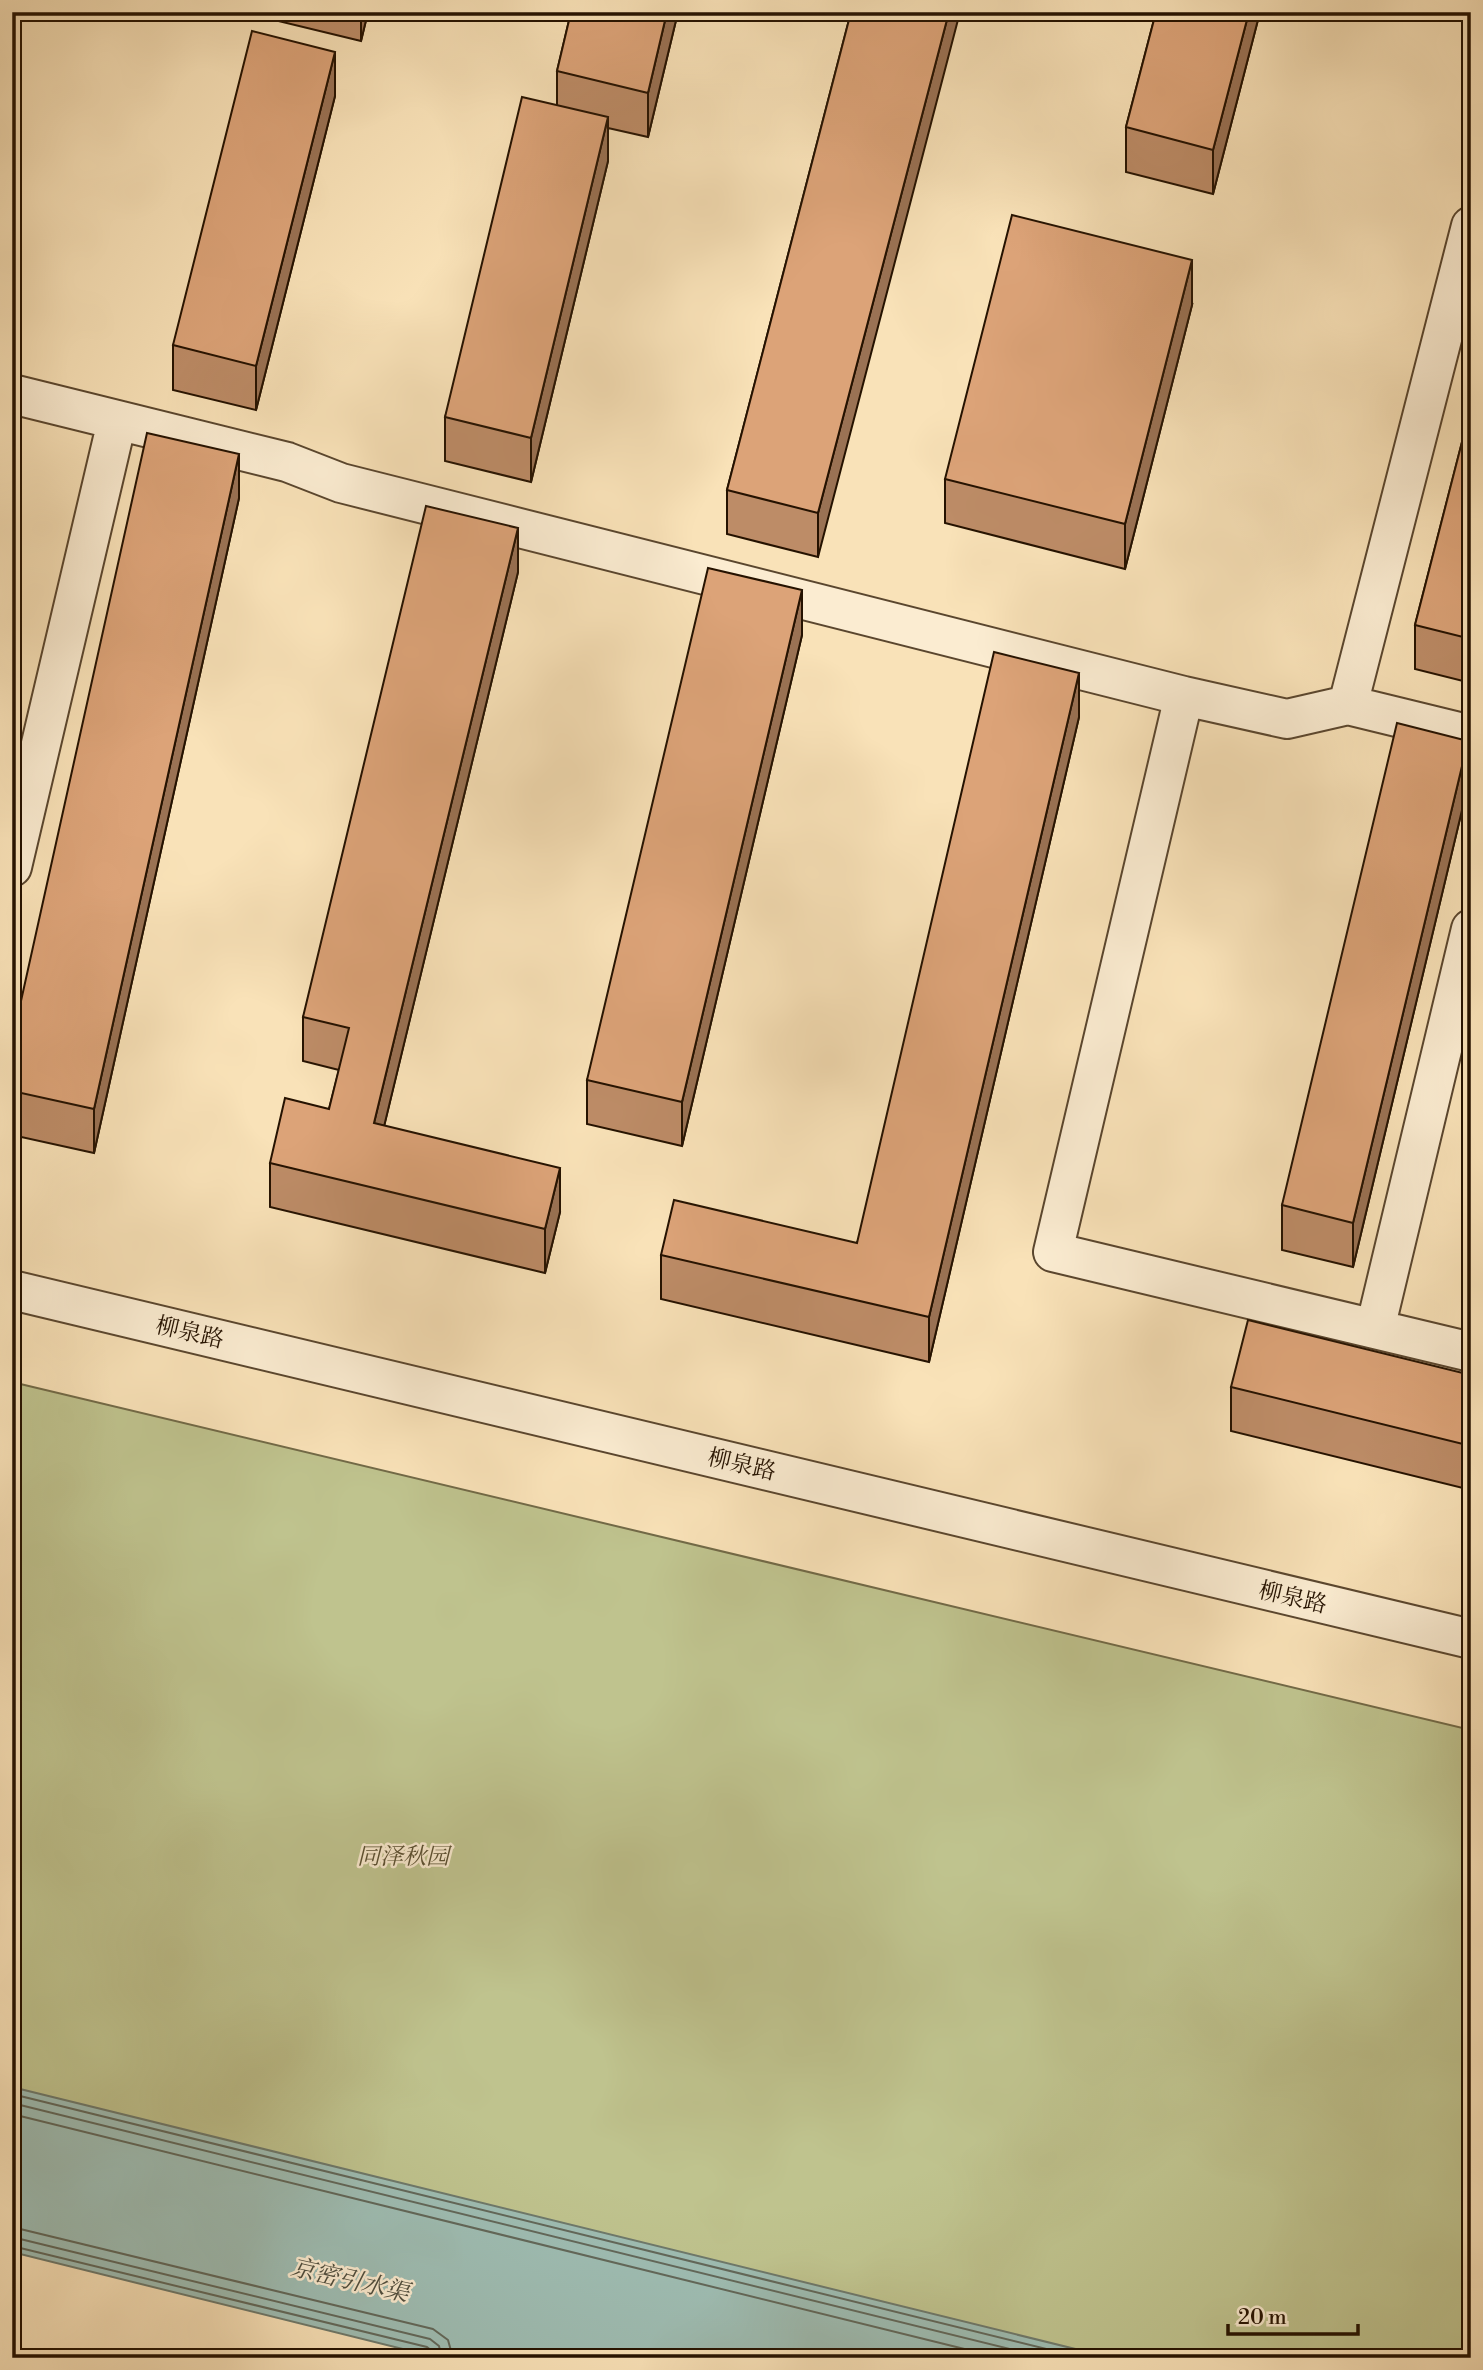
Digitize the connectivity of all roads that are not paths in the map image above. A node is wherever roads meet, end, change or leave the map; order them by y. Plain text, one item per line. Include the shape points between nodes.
1 (1471, 226) edge
2 (12, 394) edge
3 (117, 421) junction
4 (1184, 696) junction
5 (1348, 705) junction
6 (1471, 735) edge
7 (12, 867) edge
8 (1471, 929) edge
9 (12, 1290) edge
10 (1375, 1329) junction
11 (1471, 1352) edge
12 (1471, 1639) edge

1 - 5 street
2 - 3 street
3 - 4 street via 287,462 354,486
3 - 7 street
4 - 5 street via 1287,719
4 - 10 street via 1053,1252
5 - 6 street
8 - 10 street
9 - 12 street, 柳泉路
10 - 11 street

